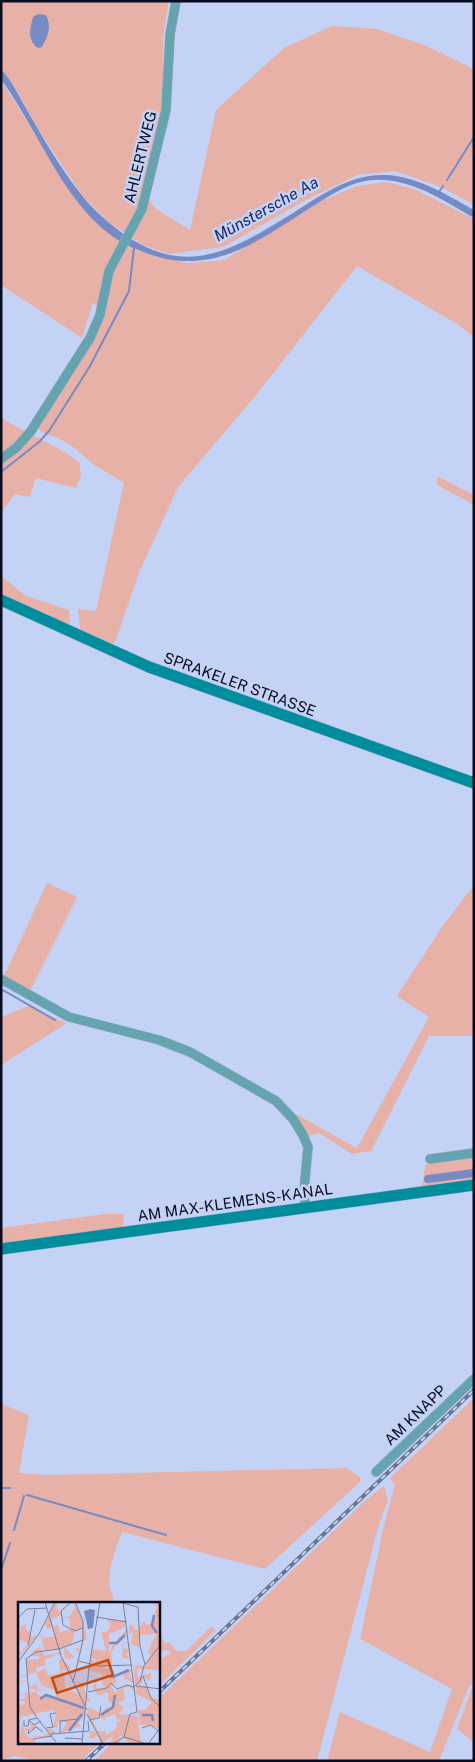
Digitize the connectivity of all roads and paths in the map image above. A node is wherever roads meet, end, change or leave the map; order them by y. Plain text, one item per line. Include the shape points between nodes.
1 (176, 1) edge
2 (1, 459) edge
3 (1, 600) edge
4 (474, 783) edge
5 (1, 979) edge
6 (474, 1153) edge
7 (430, 1159) dead end
8 (474, 1185) edge
9 (305, 1207) junction
10 (1, 1249) edge
11 (474, 1379) edge
12 (376, 1472) dead end

1 - 2 street, AHLERTWEG via 170,35 166,110 144,202 109,271 100,315 90,338 30,431
3 - 4 main road, SPRAKELER STRASSE via 149,668
5 - 9 street via 70,1017 159,1040 190,1052 276,1101 293,1119 308,1147
6 - 7 street
8 - 9 main road, AM MAX-KLEMENS-KANAL
9 - 10 main road, AM MAX-KLEMENS-KANAL
11 - 12 street, AM KNAPP

